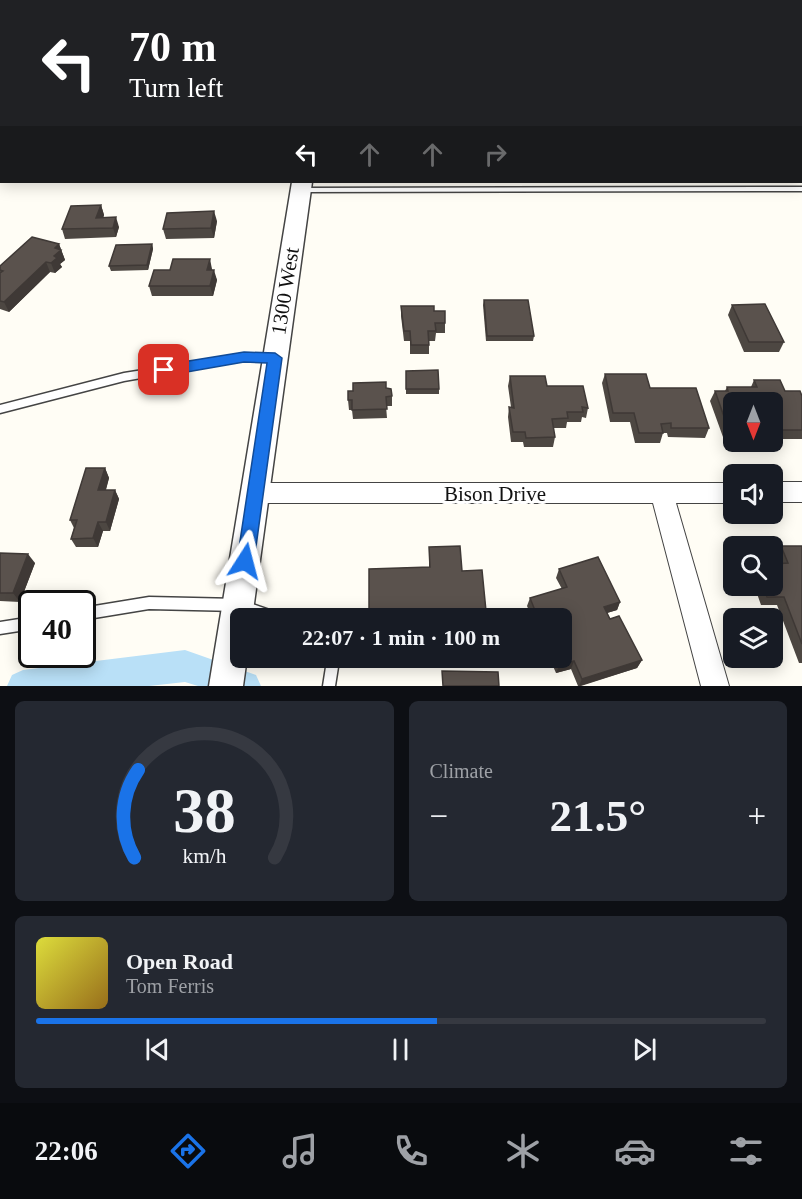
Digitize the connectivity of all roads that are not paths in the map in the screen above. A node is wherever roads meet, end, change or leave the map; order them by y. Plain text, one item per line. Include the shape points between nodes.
1 (302, 186) edge
2 (802, 189) edge
3 (275, 358) junction
4 (0, 409) edge
5 (783, 492) edge
6 (802, 492) edge
7 (256, 493) junction
8 (723, 493) edge
9 (662, 494) junction
10 (238, 605) junction
11 (247, 608) edge
12 (96, 612) edge
13 (18, 625) edge
14 (0, 628) edge
15 (332, 668) edge
16 (226, 686) edge
17 (329, 686) edge
18 (715, 686) edge

1 - 2 lane
1 - 3 street, 1300 West
3 - 4 lane via 244,357 124,377
3 - 7 street, 1300 West
5 - 6 street
7 - 9 street, Bison Drive
7 - 10 street, 1300 West
8 - 9 street, Bison Drive
9 - 18 street
10 - 11 lane
10 - 12 lane via 149,603
10 - 16 street, 1300 West
13 - 14 lane
15 - 17 lane

